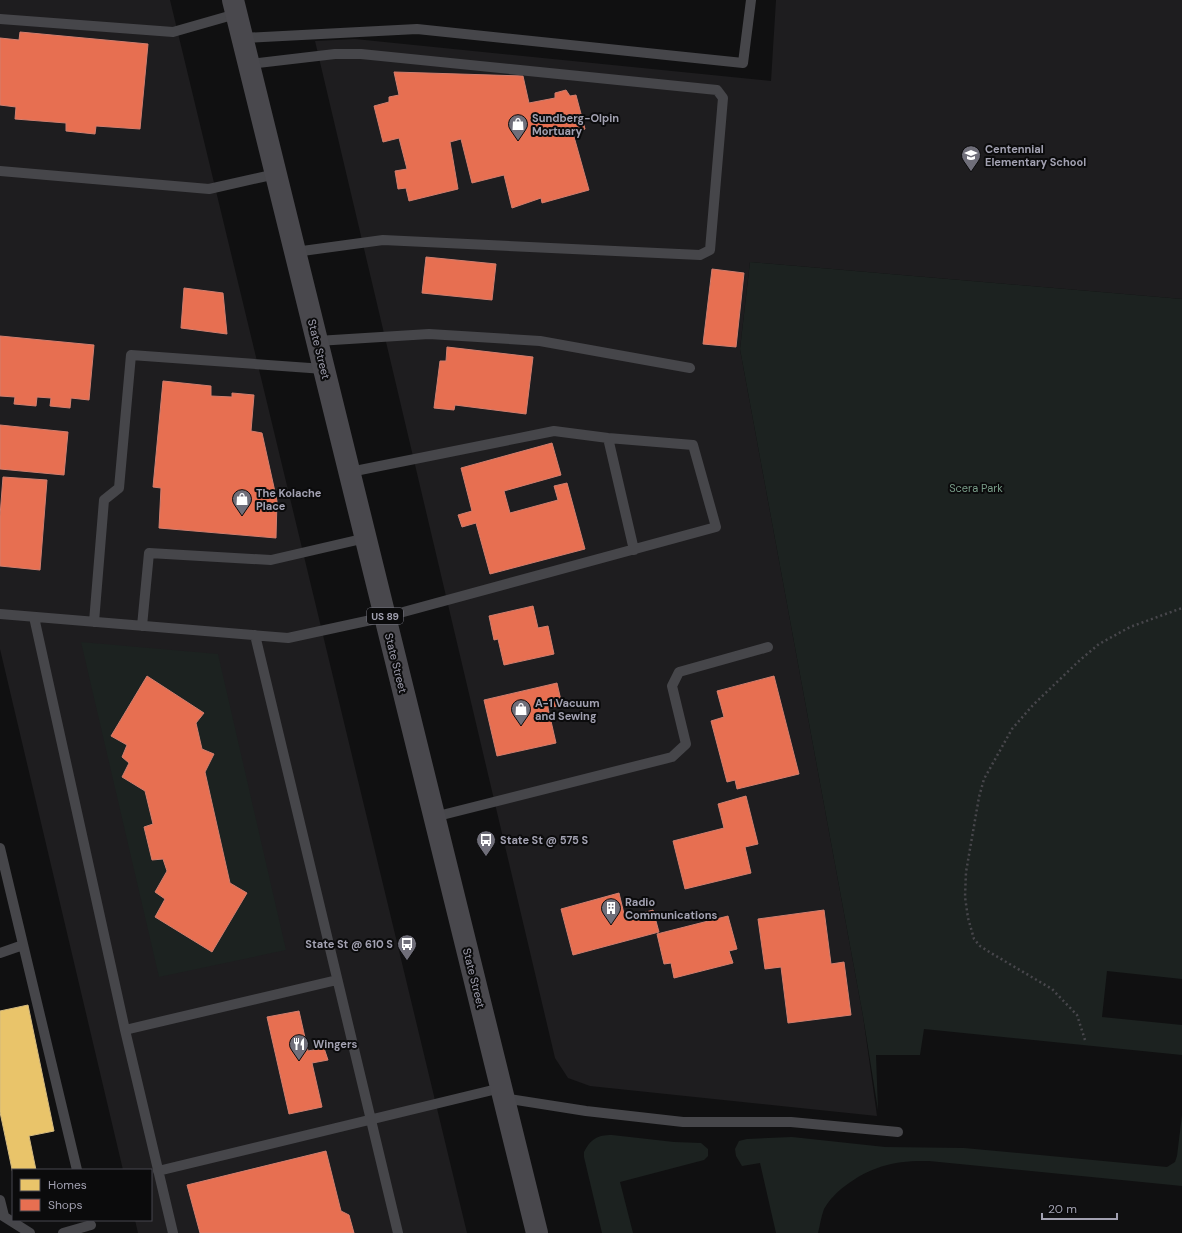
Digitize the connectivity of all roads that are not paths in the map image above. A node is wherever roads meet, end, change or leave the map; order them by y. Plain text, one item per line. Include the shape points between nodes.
1 (751, 0) edge
2 (234, 7) edge
3 (0, 18) edge
4 (242, 38) junction
5 (249, 64) junction
6 (0, 171) edge
7 (276, 174) junction
8 (295, 252) junction
9 (317, 341) junction
10 (690, 368) dead end
11 (324, 369) junction
12 (608, 438) junction
13 (350, 472) junction
14 (366, 538) junction
15 (634, 550) junction
16 (0, 614) edge
17 (34, 617) junction
18 (385, 617) junction
19 (94, 622) junction
20 (142, 626) junction
21 (255, 636) junction
22 (768, 647) dead end
23 (434, 817) junction
24 (0, 848) edge
25 (23, 945) junction
26 (0, 953) edge
27 (337, 980) junction
28 (125, 1030) junction
29 (502, 1093) junction
30 (371, 1119) junction
31 (898, 1132) dead end
32 (77, 1169) edge
33 (158, 1171) junction
34 (0, 1200) edge
35 (2, 1215) edge
36 (91, 1226) edge
37 (30, 1233) edge
38 (63, 1233) edge
39 (173, 1233) edge
40 (398, 1233) edge
41 (537, 1233) edge

1 - 4 lane via 743,63 417,29
2 - 3 lane via 173,32
2 - 4 main road, State Street / US 89
4 - 5 main road, State Street / US 89
5 - 7 main road, State Street / US 89
5 - 8 lane via 335,54 361,54 717,90 723,98 710,250 700,256 383,240
6 - 7 lane via 209,189
7 - 8 main road, State Street / US 89
8 - 9 main road, State Street / US 89
9 - 10 lane via 429,334 540,341
9 - 11 main road, State Street / US 89
11 - 13 main road, State Street / US 89
11 - 19 lane via 131,356 119,488 104,500
12 - 13 lane via 554,431
12 - 15 lane
12 - 15 lane via 693,445 716,527
13 - 14 main road, State Street / US 89
14 - 18 main road, State Street / US 89
14 - 20 lane via 271,560 149,553
15 - 18 lane
16 - 17 lane
17 - 19 lane
17 - 28 lane
18 - 21 lane via 288,638
18 - 23 main road, State Street / US 89
19 - 20 lane
20 - 21 lane
21 - 27 lane
22 - 23 lane via 679,672 672,686 686,744 672,756
23 - 29 main road, State Street / US 89
24 - 25 lane
25 - 26 lane
25 - 32 lane
27 - 28 lane
27 - 30 lane
28 - 33 lane
29 - 30 lane
29 - 31 lane via 586,1112 683,1122 791,1122
29 - 41 main road, State Street / US 89
30 - 33 lane
30 - 40 lane
33 - 39 lane
34 - 35 lane
35 - 37 lane
36 - 38 lane

